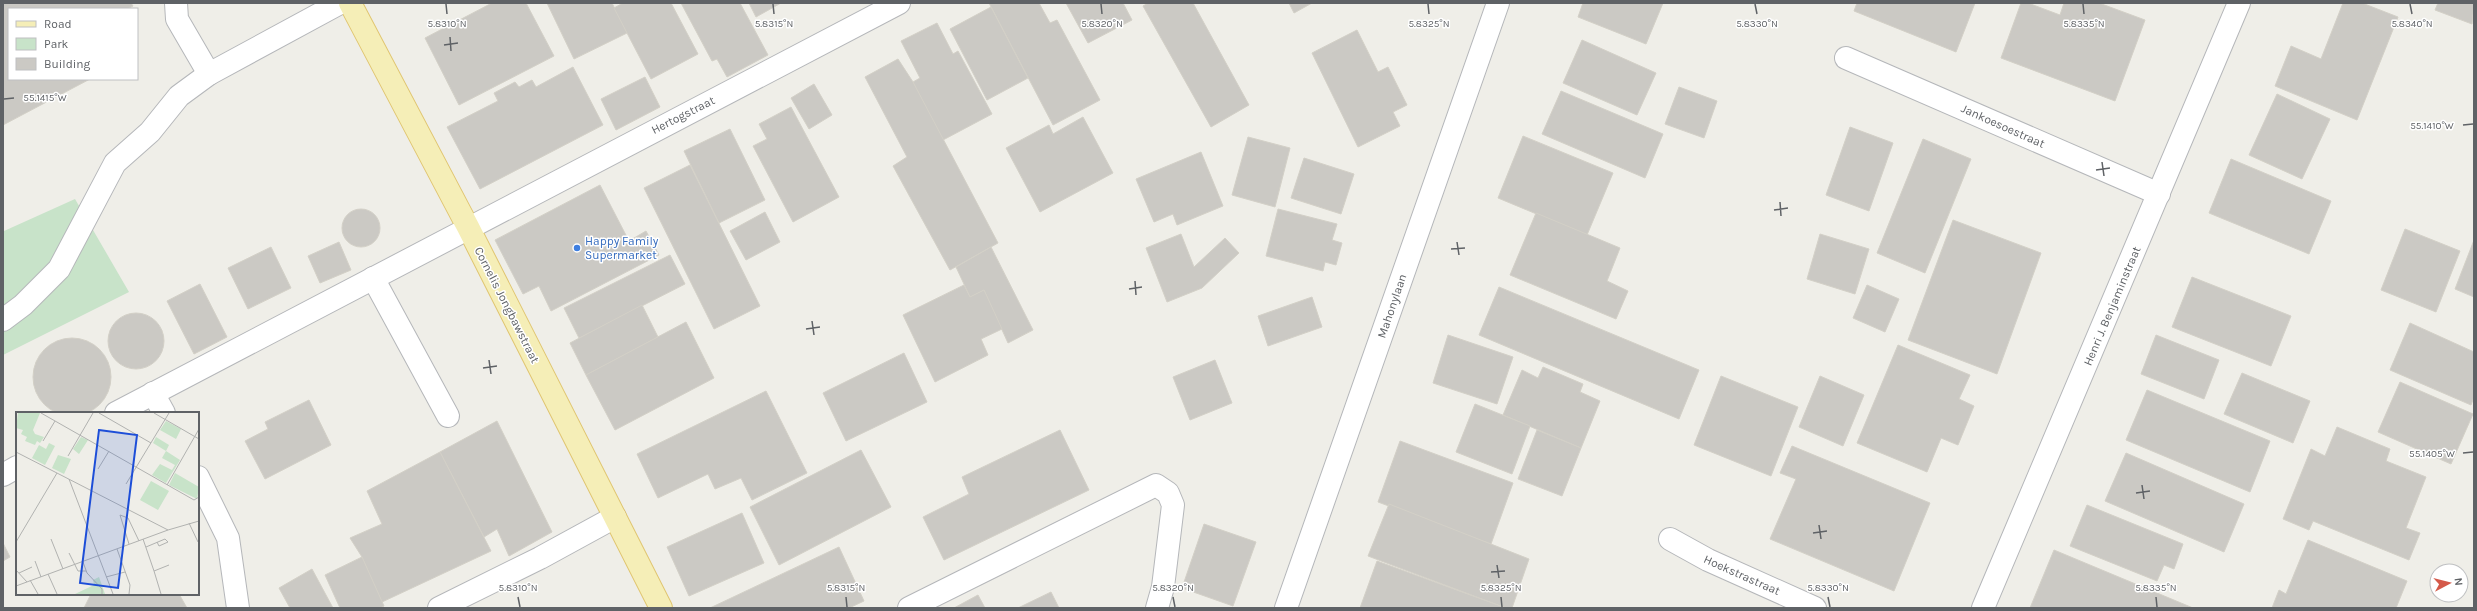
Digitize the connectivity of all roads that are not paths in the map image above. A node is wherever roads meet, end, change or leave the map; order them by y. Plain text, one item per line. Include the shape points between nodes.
1 (176, 3) edge
2 (340, 3) edge
3 (350, 3) edge
4 (899, 3) edge
5 (1498, 3) edge
6 (2239, 3) edge
7 (1846, 58) dead end
8 (209, 74) junction
9 (2159, 194) junction
10 (468, 227) junction
11 (372, 278) junction
12 (3, 320) edge
13 (154, 393) junction
14 (118, 412) edge
15 (164, 412) edge
16 (448, 416) dead end
17 (16, 468) edge
18 (3, 475) edge
19 (199, 479) edge
20 (615, 517) junction
21 (1670, 538) dead end
22 (238, 608) edge
23 (439, 608) edge
24 (661, 608) edge
25 (910, 608) edge
26 (1156, 608) edge
27 (1286, 608) edge
28 (1815, 608) edge
29 (1983, 608) edge

1 - 8 street via 177,19
2 - 8 street
3 - 10 main road, Cornelis Jongbawstraat
4 - 10 street, Hertogstraat
5 - 27 street, Mahonylaan
6 - 9 street, Henri J. Benjaminstraat
7 - 9 street, Jankoesoestraat
8 - 12 street via 179,96 150,132 116,163 59,269 23,305
9 - 29 street, Henri J. Benjaminstraat
10 - 11 street, Hertogstraat
10 - 20 main road, Cornelis Jongbawstraat
11 - 13 street, Hertogstraat
11 - 16 street
13 - 14 street, Hertogstraat
13 - 15 street
17 - 18 street
19 - 22 street via 228,538
20 - 23 street
20 - 24 main road, Cornelis Jongbawstraat
21 - 28 street, Hoekstrastraat via 1708,560
25 - 26 street via 1156,485 1168,493 1172,505 1163,587

